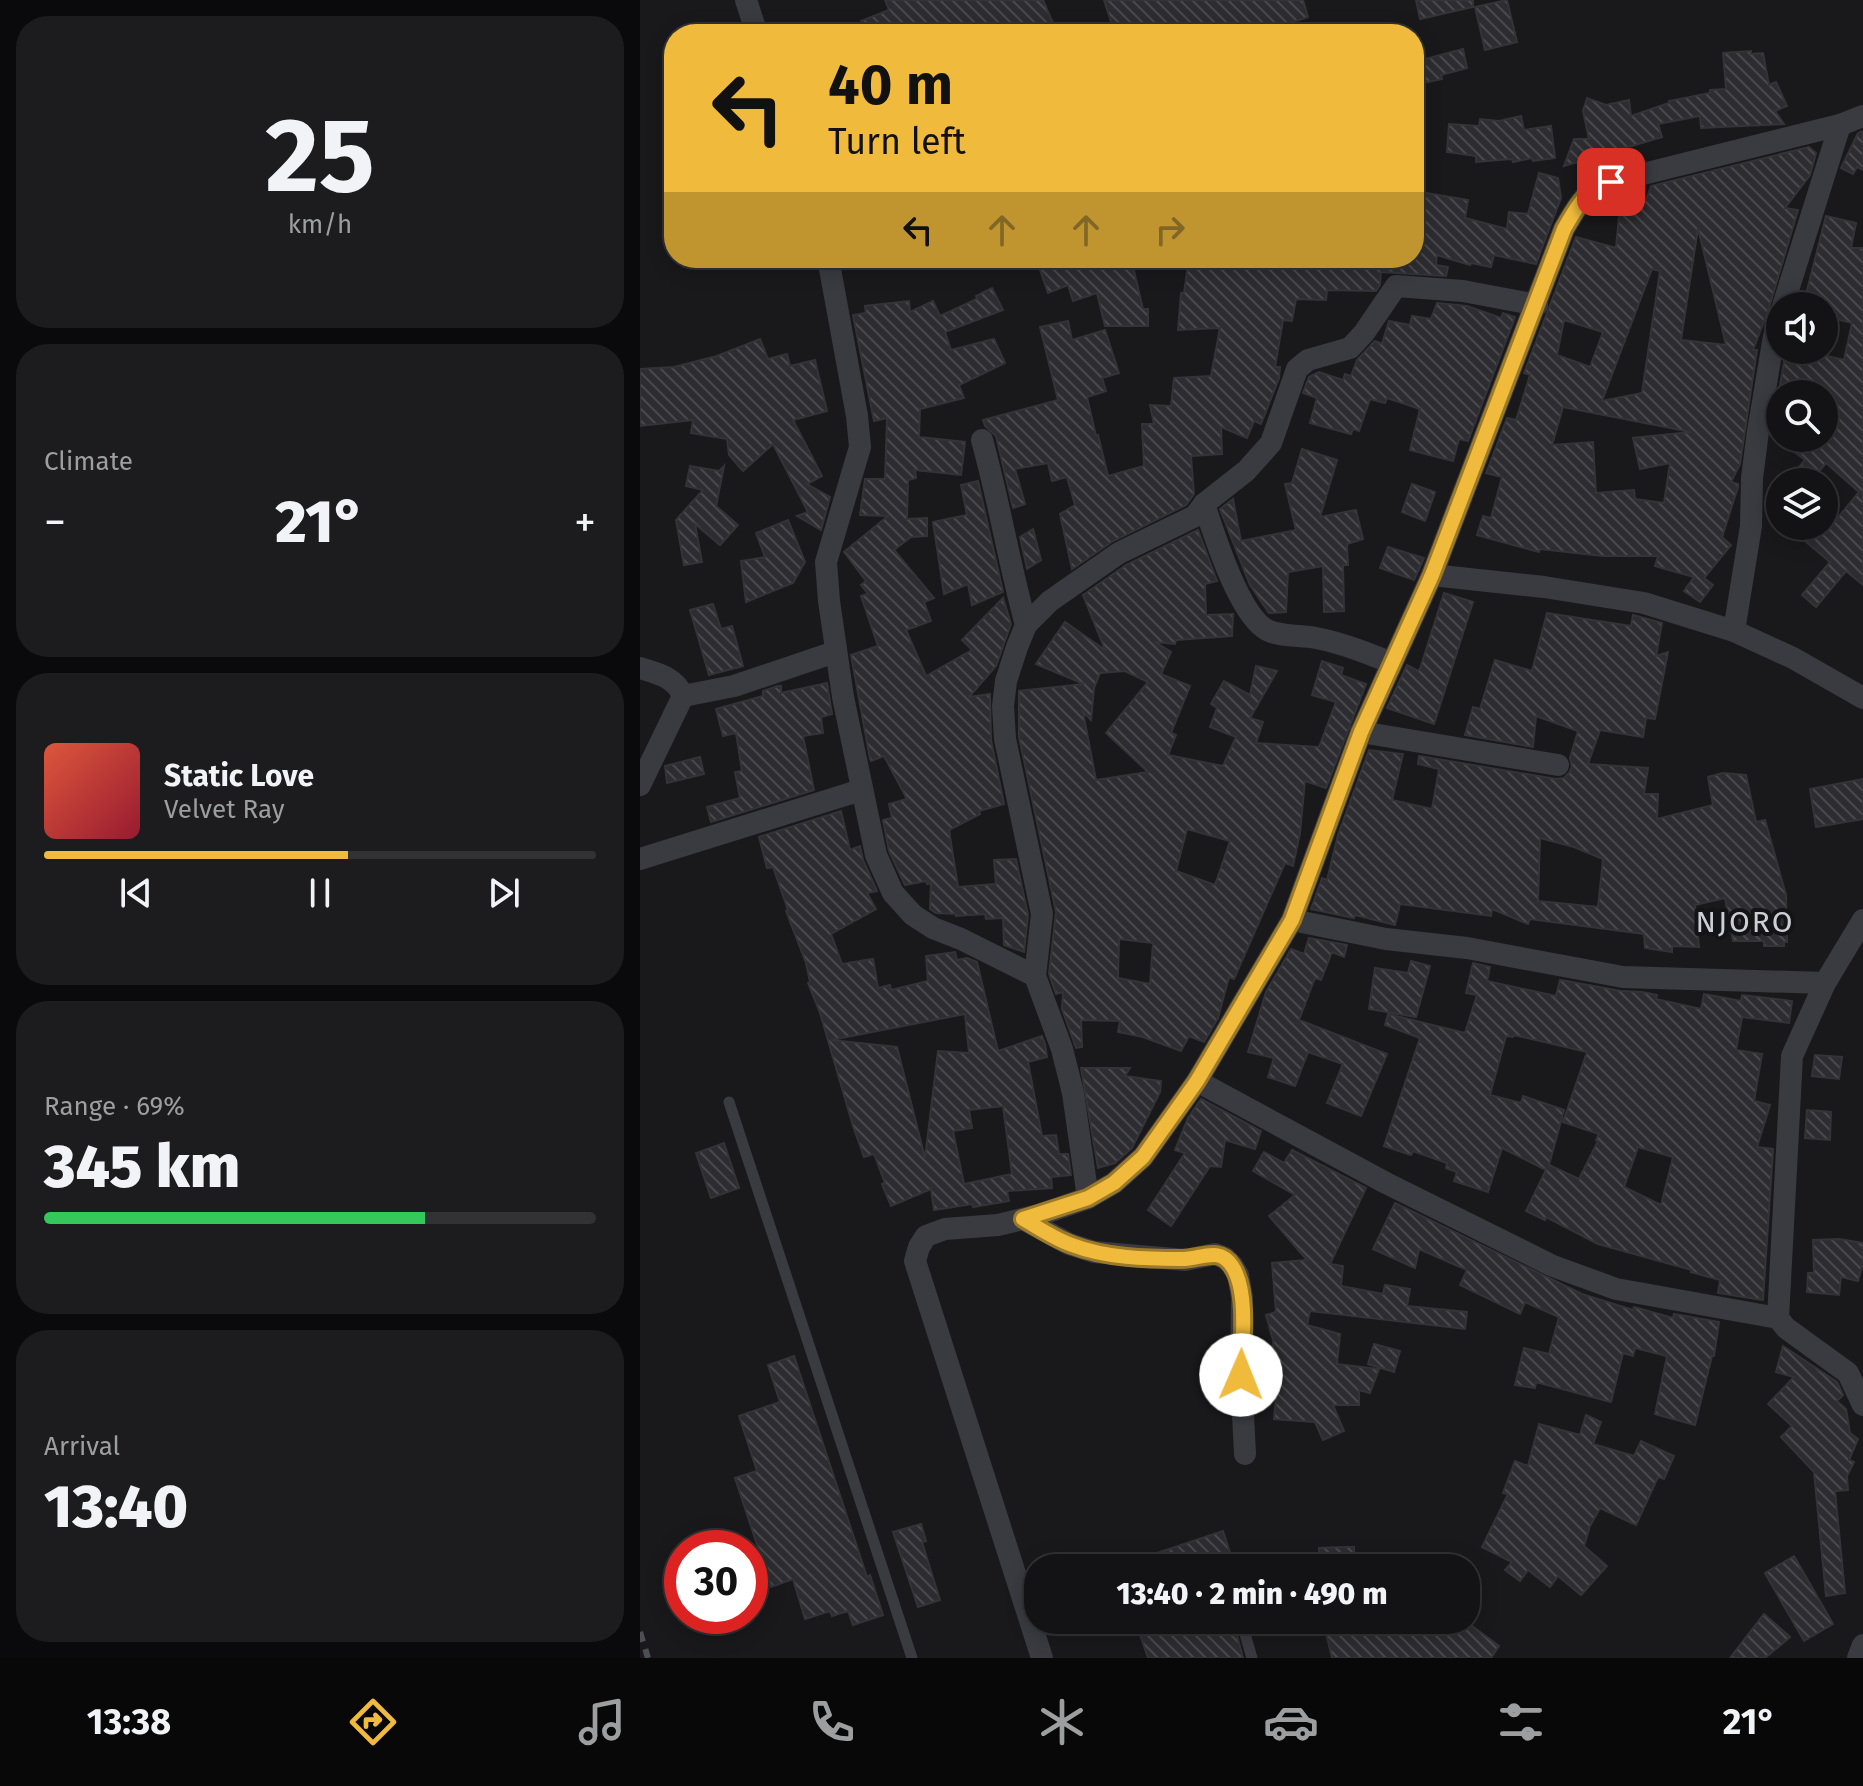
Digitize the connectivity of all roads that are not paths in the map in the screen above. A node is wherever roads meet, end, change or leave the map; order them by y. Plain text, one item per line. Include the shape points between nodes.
1 (746, 0) edge
2 (754, 24) edge
3 (1863, 116) edge
4 (1840, 125) junction
5 (830, 268) edge
6 (1787, 292) edge
7 (1537, 305) junction
8 (1769, 364) edge
9 (982, 440) dead end
10 (1204, 504) junction
11 (1432, 575) junction
12 (1026, 625) junction
13 (1734, 631) junction
14 (835, 652) junction
15 (1392, 663) junction
16 (640, 668) edge
17 (683, 696) junction
18 (1863, 698) edge
19 (1361, 732) junction
20 (1558, 765) dead end
21 (640, 785) edge
22 (861, 790) junction
23 (640, 859) edge
24 (1292, 920) junction
25 (1863, 920) edge
26 (1035, 976) junction
27 (1825, 983) junction
28 (1197, 1081) junction
29 (729, 1102) dead end
30 (1088, 1198) junction
31 (1023, 1219) junction
32 (1778, 1318) junction
33 (1863, 1405) edge
34 (1245, 1454) dead end
35 (1245, 1634) edge
36 (1863, 1645) edge
37 (912, 1658) edge
38 (1042, 1658) edge
39 (1252, 1658) edge
40 (1858, 1658) edge

1 - 2 street
3 - 4 street
4 - 6 street
4 - 7 street via 1598,185 1585,195 1564,229
5 - 14 street via 860,447 826,562
7 - 10 street via 1396,286 1350,348 1302,363 1271,443
7 - 11 street
8 - 13 street
9 - 12 street
10 - 12 street via 1195,516 1089,572
10 - 15 street via 1240,597 1267,631 1351,646
11 - 13 street via 1644,603
11 - 15 street
12 - 26 street via 1003,706 1005,739 1042,914
13 - 18 street
14 - 17 street via 734,686
14 - 22 street
15 - 19 street
16 - 17 street via 676,683
17 - 21 street
19 - 20 street
19 - 24 street
22 - 23 street
22 - 26 street via 881,872 913,915
24 - 27 street via 1623,977
24 - 28 street
25 - 27 street
26 - 30 street via 1073,1093
27 - 32 street via 1792,1056
28 - 30 street via 1143,1157
28 - 32 street via 1553,1266 1616,1289
29 - 37 lane
30 - 31 street
31 - 34 street via 1094,1252 1185,1260 1215,1254 1232,1265 1242,1297
31 - 38 street via 926,1236 915,1261
32 - 33 street via 1848,1373
35 - 39 lane
36 - 40 street

